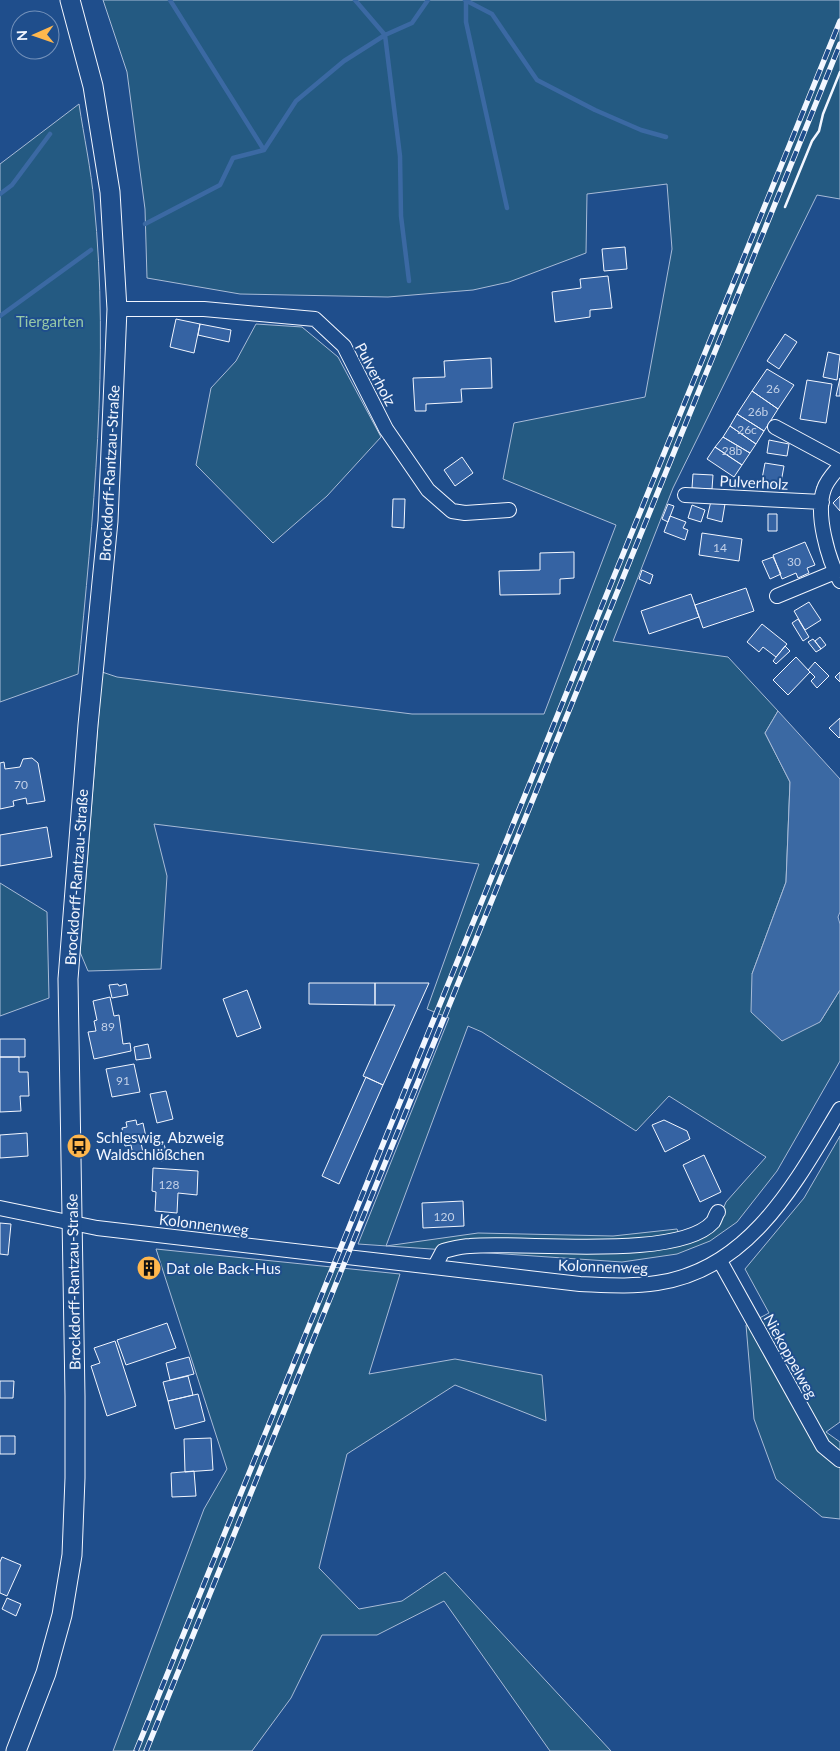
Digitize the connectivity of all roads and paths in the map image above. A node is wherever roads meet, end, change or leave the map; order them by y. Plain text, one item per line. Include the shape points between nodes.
1 (70, 0) edge
2 (117, 309) junction
3 (775, 427) dead end
4 (840, 462) edge
5 (840, 466) edge
6 (685, 495) dead end
7 (822, 502) junction
8 (509, 510) dead end
9 (838, 576) edge
10 (777, 596) dead end
11 (840, 1109) edge
12 (0, 1208) edge
13 (718, 1212) dead end
14 (71, 1221) junction
15 (720, 1261) junction
16 (436, 1266) junction
17 (840, 1460) edge
18 (16, 1751) edge

1 - 2 street, Brockdorff-Rantzau-Straße via 93,86 110,192
2 - 8 street, Pulverholz via 204,309 315,319 344,346 386,429 428,490 452,511
2 - 14 street, Brockdorff-Rantzau-Straße via 108,521 68,979
3 - 4 street
5 - 7 street via 824,488
6 - 7 street, Pulverholz
7 - 9 street via 825,538
9 - 10 street
11 - 15 street, Kolonnenweg via 793,1188 762,1225
12 - 14 street, Kolonnenweg
13 - 16 street, Kolonnenweg via 713,1222 700,1230 655,1243 615,1247 469,1246 443,1251
14 - 16 street, Kolonnenweg via 97,1228
14 - 18 street, Brockdorff-Rantzau-Straße via 75,1442 72,1555 62,1615 46,1673
15 - 16 street, Kolonnenweg via 685,1276 657,1283 621,1285 580,1284
15 - 17 street, Niekoppelweg via 823,1446

